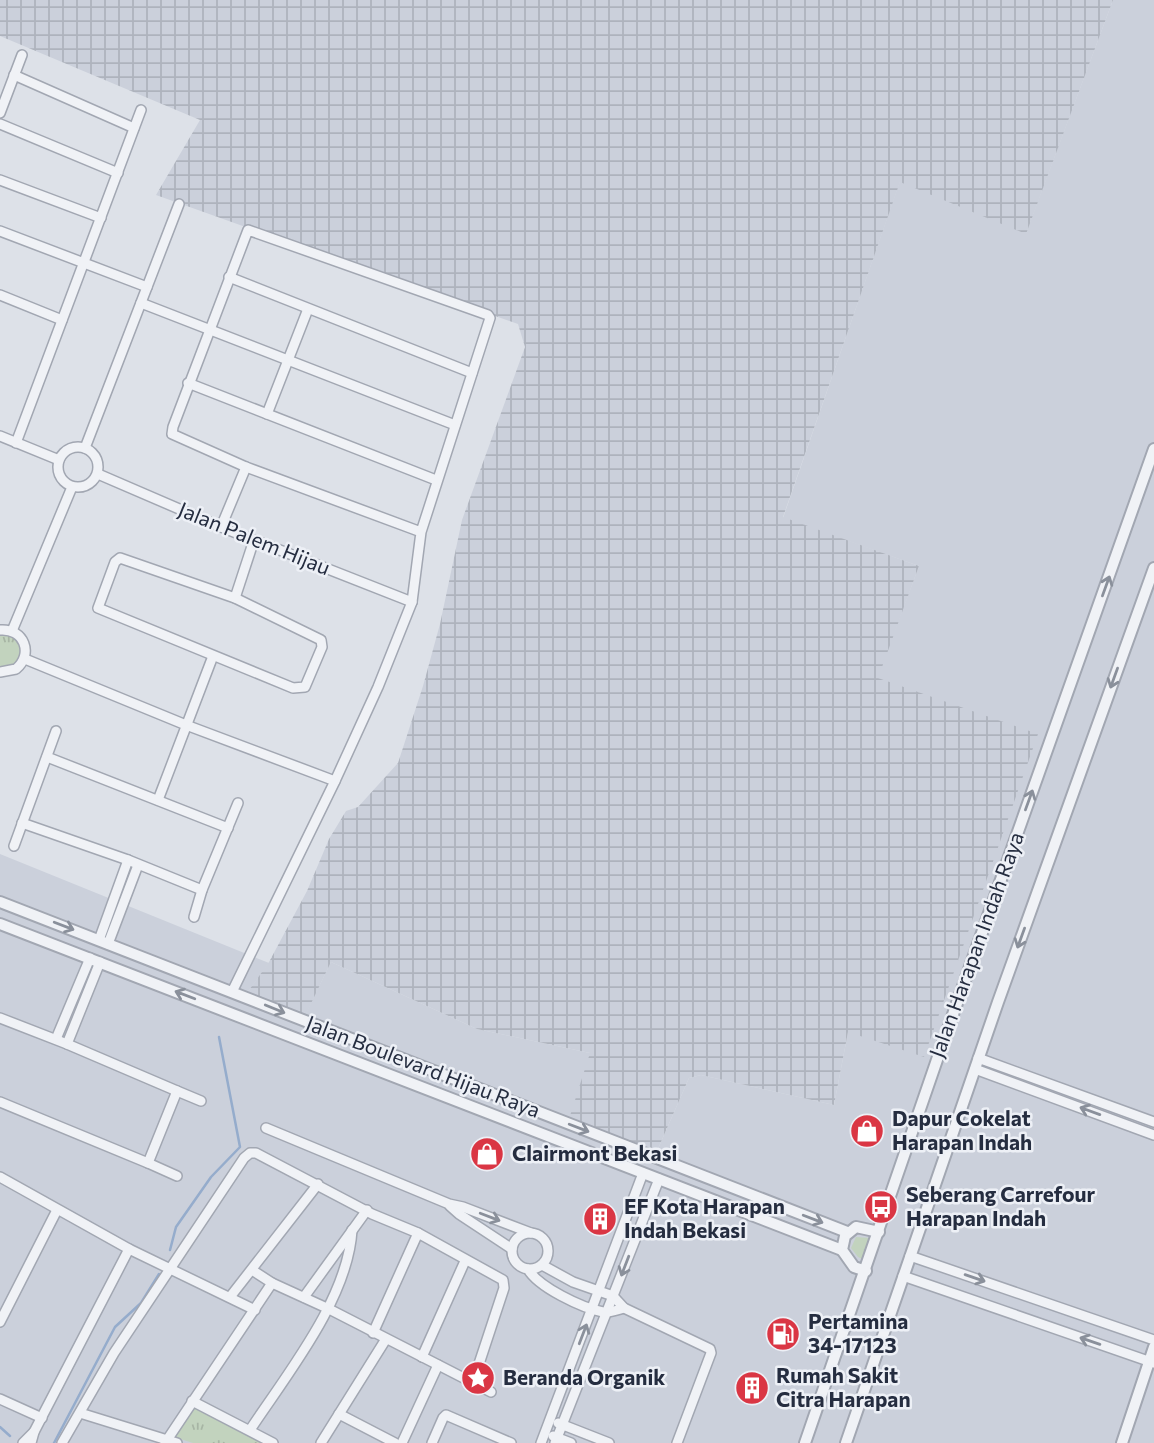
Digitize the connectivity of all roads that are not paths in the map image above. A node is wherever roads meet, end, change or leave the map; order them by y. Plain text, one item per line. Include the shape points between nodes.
1 (22, 55) dead end
2 (14, 75) junction
3 (4, 92) edge
4 (141, 110) dead end
5 (0, 113) edge
6 (0, 124) edge
7 (134, 128) junction
8 (118, 173) junction
9 (0, 180) edge
10 (179, 204) dead end
11 (100, 218) junction
12 (0, 231) edge
13 (84, 263) junction
14 (229, 277) junction
15 (147, 288) junction
16 (0, 295) edge
17 (141, 303) junction
18 (308, 309) junction
19 (62, 320) junction
20 (209, 330) junction
21 (287, 361) junction
22 (472, 373) junction
23 (188, 383) junction
24 (267, 414) junction
25 (455, 425) junction
26 (0, 436) edge
27 (16, 443) junction
28 (85, 448) junction
29 (1154, 449) edge
30 (59, 460) junction
31 (246, 467) junction
32 (98, 474) junction
33 (436, 480) junction
34 (72, 487) junction
35 (220, 527) junction
36 (421, 532) junction
37 (254, 540) junction
38 (1154, 568) edge
39 (234, 598) junction
40 (411, 602) junction
41 (0, 630) edge
42 (12, 631) junction
43 (213, 656) junction
44 (25, 659) junction
45 (1, 674) edge
46 (186, 725) junction
47 (56, 731) dead end
48 (47, 757) junction
49 (335, 781) junction
50 (158, 800) junction
51 (238, 803) dead end
52 (22, 823) junction
53 (228, 828) junction
54 (14, 846) dead end
55 (128, 860) junction
56 (138, 865) junction
57 (202, 890) junction
58 (1, 906) edge
59 (194, 917) dead end
60 (0, 923) edge
61 (103, 942) junction
62 (95, 960) junction
63 (232, 992) junction
64 (69, 1006) junction
65 (81, 1010) junction
66 (0, 1018) edge
67 (339, 1034) junction
68 (352, 1039) junction
69 (56, 1040) junction
70 (68, 1044) junction
71 (333, 1053) junction
72 (346, 1058) junction
73 (977, 1064) junction
74 (177, 1091) junction
75 (201, 1101) dead end
76 (0, 1102) edge
77 (1154, 1122) edge
78 (266, 1128) dead end
79 (1154, 1135) edge
80 (148, 1163) junction
81 (674, 1165) junction
82 (643, 1173) junction
83 (177, 1176) dead end
84 (0, 1177) edge
85 (663, 1181) junction
86 (318, 1184) junction
87 (449, 1204) junction
88 (57, 1210) junction
89 (367, 1210) junction
90 (352, 1230) junction
91 (847, 1232) junction
92 (879, 1232) junction
93 (418, 1233) junction
94 (531, 1233) junction
95 (129, 1249) junction
96 (512, 1249) junction
97 (842, 1251) junction
98 (910, 1256) junction
99 (465, 1261) junction
100 (542, 1265) junction
101 (168, 1266) junction
102 (528, 1269) junction
103 (252, 1270) junction
104 (866, 1271) junction
105 (903, 1276) junction
106 (272, 1283) junction
107 (600, 1292) junction
108 (613, 1296) junction
109 (230, 1297) junction
110 (304, 1297) junction
111 (624, 1308) junction
112 (329, 1309) junction
113 (593, 1309) junction
114 (255, 1310) junction
115 (606, 1313) junction
116 (0, 1322) edge
117 (373, 1333) junction
118 (386, 1339) junction
119 (1154, 1340) edge
120 (1154, 1346) edge
121 (422, 1357) junction
122 (1152, 1362) edge
123 (438, 1366) junction
124 (473, 1382) junction
125 (1154, 1383) edge
126 (1142, 1384) junction
127 (491, 1392) dead end
128 (0, 1399) edge
129 (192, 1401) junction
130 (80, 1413) junction
131 (339, 1414) junction
132 (42, 1418) junction
133 (550, 1420) junction
134 (562, 1425) junction
135 (250, 1430) junction
136 (34, 1432) junction
137 (545, 1433) junction
138 (556, 1440) edge
139 (166, 1441) edge
140 (23, 1443) edge
141 (31, 1443) edge
142 (62, 1443) edge
143 (177, 1443) edge
144 (273, 1443) edge
145 (321, 1443) edge
146 (395, 1443) edge
147 (402, 1443) edge
148 (432, 1443) edge
149 (511, 1443) edge
150 (541, 1443) edge
151 (571, 1443) edge
152 (610, 1443) edge
153 (677, 1443) edge
154 (805, 1443) edge
155 (846, 1443) edge
156 (1122, 1443) edge

1 - 2 street
2 - 3 street
2 - 7 street
3 - 5 street
4 - 7 street
6 - 8 street
7 - 8 street
8 - 11 street
9 - 11 street
10 - 15 street
11 - 13 street
12 - 13 street
13 - 15 street
13 - 19 street
14 - 18 street
14 - 20 street
14 - 22 street via 248,230 252,230 488,315
15 - 17 street
16 - 19 street
17 - 20 street
17 - 28 street
18 - 21 street
18 - 22 street
19 - 27 street
20 - 21 street
20 - 23 street
21 - 24 street
21 - 25 street
22 - 25 street
23 - 24 street
23 - 31 street via 172,434
24 - 33 street
25 - 33 street
26 - 27 street
27 - 30 street
28 - 30 street via 73,447
28 - 32 street via 97,458
92 -> 29 street, Jalan Harapan Indah Raya
30 - 34 street via 58,473
31 - 35 street
31 - 36 street
32 - 34 street via 87,486
32 - 35 street, Jalan Palem Hijau
33 - 36 street
34 - 42 street
35 - 37 street, Jalan Palem Hijau
36 - 40 street
37 - 39 street
37 - 40 street, Jalan Palem Hijau
38 -> 73 street, Jalan Harapan Indah Raya
39 - 43 street via 321,640 322,647 305,687 300,688
39 - 43 street via 120,558 98,604 104,612
40 - 49 street
41 - 42 street
42 - 44 street via 25,642
43 - 46 street
44 - 45 street via 16,669
44 - 46 street
46 - 49 street
46 - 50 street
47 - 48 street
48 - 50 street
48 - 52 street
49 - 63 street
50 - 53 street
51 - 53 street
52 - 54 street
52 - 55 street
53 - 57 street
55 - 56 street
55 - 61 street
56 - 57 street
56 - 61 street
57 - 59 street
58 -> 61 street, Jalan Boulevard Hijau Raya
60 - 62 street, Jalan Boulevard Hijau Raya
61 - 63 street, Jalan Boulevard Hijau Raya
62 - 64 street
62 - 65 street
71 -> 62 street, Jalan Boulevard Hijau Raya
63 -> 67 street, Jalan Boulevard Hijau Raya
64 - 65 street
64 - 69 street
65 - 70 street
66 - 69 street
67 - 68 street, Jalan Boulevard Hijau Raya
67 - 71 street
68 - 72 street
68 -> 81 street, Jalan Boulevard Hijau Raya
69 - 70 street
70 - 74 street
71 - 72 street, Jalan Boulevard Hijau Raya
72 - 82 street, Jalan Boulevard Hijau Raya
73 - 77 street
79 -> 73 street
73 - 98 street, Jalan Harapan Indah Raya
74 - 75 street
74 - 80 street
76 - 80 street
78 - 87 street
80 - 83 street
81 - 85 street
81 -> 91 street, Jalan Boulevard Hijau Raya
82 - 85 street, Jalan Boulevard Hijau Raya
82 - 107 street
84 - 88 street
85 - 97 street, Jalan Boulevard Hijau Raya
85 -> 108 street
86 - 89 street
86 - 101 street via 250,1153
86 - 103 street
87 -> 94 street
87 - 96 street
88 - 95 street
88 - 116 street
89 - 90 street
89 - 93 street
90 - 110 street
90 - 112 street via 348,1258
91 - 92 street via 856,1227
91 - 97 street
92 - 104 street, Jalan Harapan Indah Raya
93 - 99 street
93 - 117 street
94 - 96 street via 518,1237
94 - 100 street via 547,1244 549,1251
95 - 101 street
95 - 132 street
96 - 102 street via 516,1262
97 - 104 street, Jalan Boulevard Hijau Raya via 854,1266
98 - 105 street, Jalan Harapan Indah Raya
98 -> 119 street
99 - 121 street
99 - 124 street via 504,1283
100 - 102 street
100 - 107 street
101 - 109 street
101 - 130 street
102 - 113 street via 541,1284
103 - 106 street
103 - 109 street
104 - 154 street, Jalan Harapan Indah Raya
122 -> 105 street
105 - 155 street, Jalan Harapan Indah Raya
106 - 110 street
106 - 114 street
107 - 108 street
107 - 113 street
108 - 111 street
108 - 115 street
109 - 114 street
110 - 112 street
111 - 115 street
111 - 153 street via 711,1351
112 - 117 street
112 - 135 street
113 - 115 street
133 -> 113 street
114 - 129 street
115 - 134 street
117 - 118 street
118 - 121 street
118 - 131 street
120 - 122 street
121 - 123 street
122 - 126 street
123 - 124 street
123 - 147 street
124 - 127 street
125 - 126 street
126 - 156 street
128 - 132 street
129 - 135 street
129 - 139 street
130 - 139 street
130 - 142 street
131 - 145 street
131 - 146 street
132 - 136 street
133 - 134 street
133 - 137 street
134 - 138 street
134 - 152 street
135 - 144 street
136 - 140 street
136 - 141 street
137 - 138 street
137 - 150 street
138 - 151 street
139 - 143 street
148 - 149 street via 446,1415

